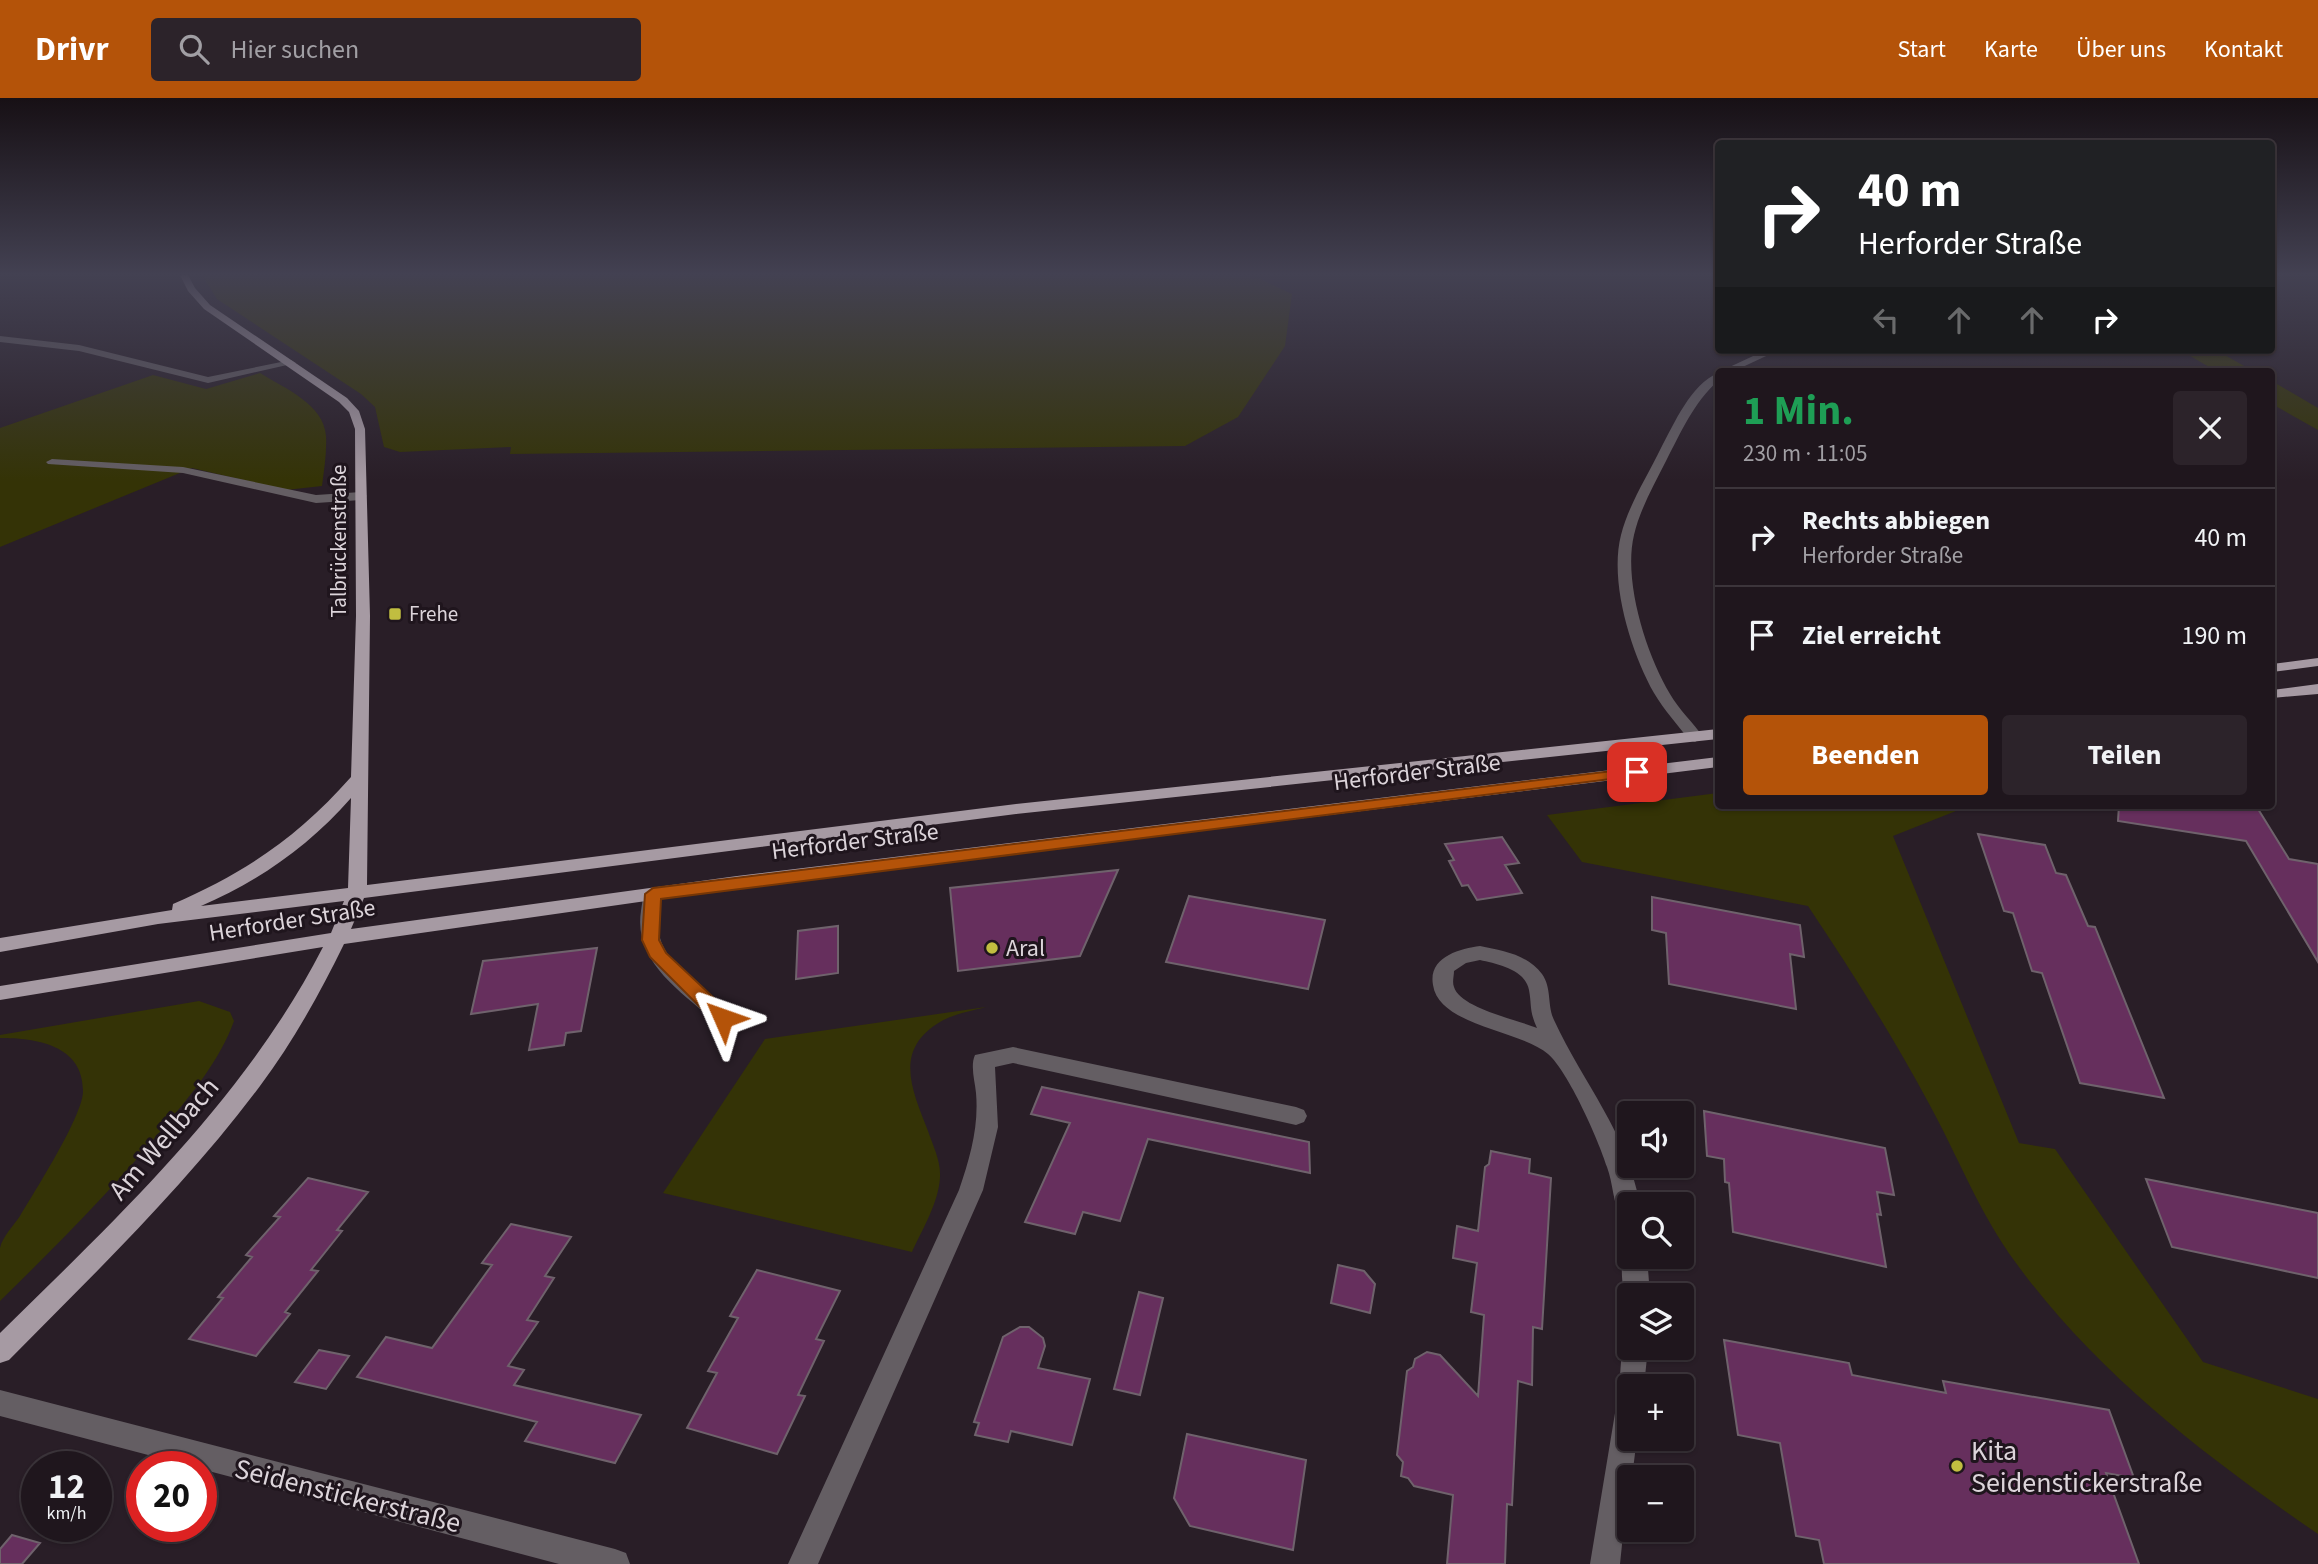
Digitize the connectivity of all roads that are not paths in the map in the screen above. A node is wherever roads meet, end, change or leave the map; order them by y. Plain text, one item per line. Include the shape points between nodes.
1 (39, 343) edge
2 (262, 343) edge
3 (1765, 354) edge
4 (291, 363) junction
5 (1733, 368) edge
6 (1715, 378) edge
7 (52, 461) dead end
8 (361, 496) junction
9 (2318, 662) edge
10 (2275, 668) edge
11 (2318, 689) edge
12 (2275, 694) edge
13 (1715, 734) edge
14 (1695, 737) junction
15 (1715, 762) edge
16 (359, 778) junction
17 (356, 891) junction
18 (653, 894) junction
19 (158, 918) junction
20 (338, 938) junction
21 (0, 945) edge
22 (0, 993) edge
23 (723, 1018) dead end
24 (1557, 1049) junction
25 (1296, 1116) dead end
26 (1624, 1192) edge
27 (0, 1352) edge
28 (0, 1403) edge
29 (1621, 1451) edge
30 (615, 1564) edge
31 (803, 1564) edge
32 (1605, 1564) edge

1 - 4 street via 79,348 208,380
2 - 4 main road, Talbrückenstraße
3 - 5 street
4 - 8 main road, Talbrückenstraße via 354,411 360,429
6 - 14 street via 1679,426 1636,508 1625,547 1625,582 1633,618 1661,691
7 - 8 street via 183,470 316,499
8 - 16 main road, Talbrückenstraße
9 - 10 main road
11 - 12 main road
13 - 14 main road, Herforder Straße
14 - 17 main road, Herforder Straße via 1016,809
15 - 18 main road, Herforder Straße
16 - 17 main road, Talbrückenstraße
16 - 19 main road via 312,830 270,863 219,892
17 - 19 main road, Herforder Straße
17 - 20 main road, Am Wellbach
18 - 20 main road, Herforder Straße
18 - 23 street via 650,940 659,957
19 - 21 main road, Herforder Straße
20 - 22 main road, Herforder Straße
20 - 27 main road, Am Wellbach via 288,1029 206,1137
24 - 24 street via 1539,1010 1539,990 1525,968 1504,957 1480,953 1453,960 1445,969 1444,989 1461,1009 1530,1033
24 - 26 street via 1608,1134
25 - 31 street via 1013,1055 982,1061 989,1117 987,1146
28 - 30 street, Seidenstickerstraße
29 - 32 street

